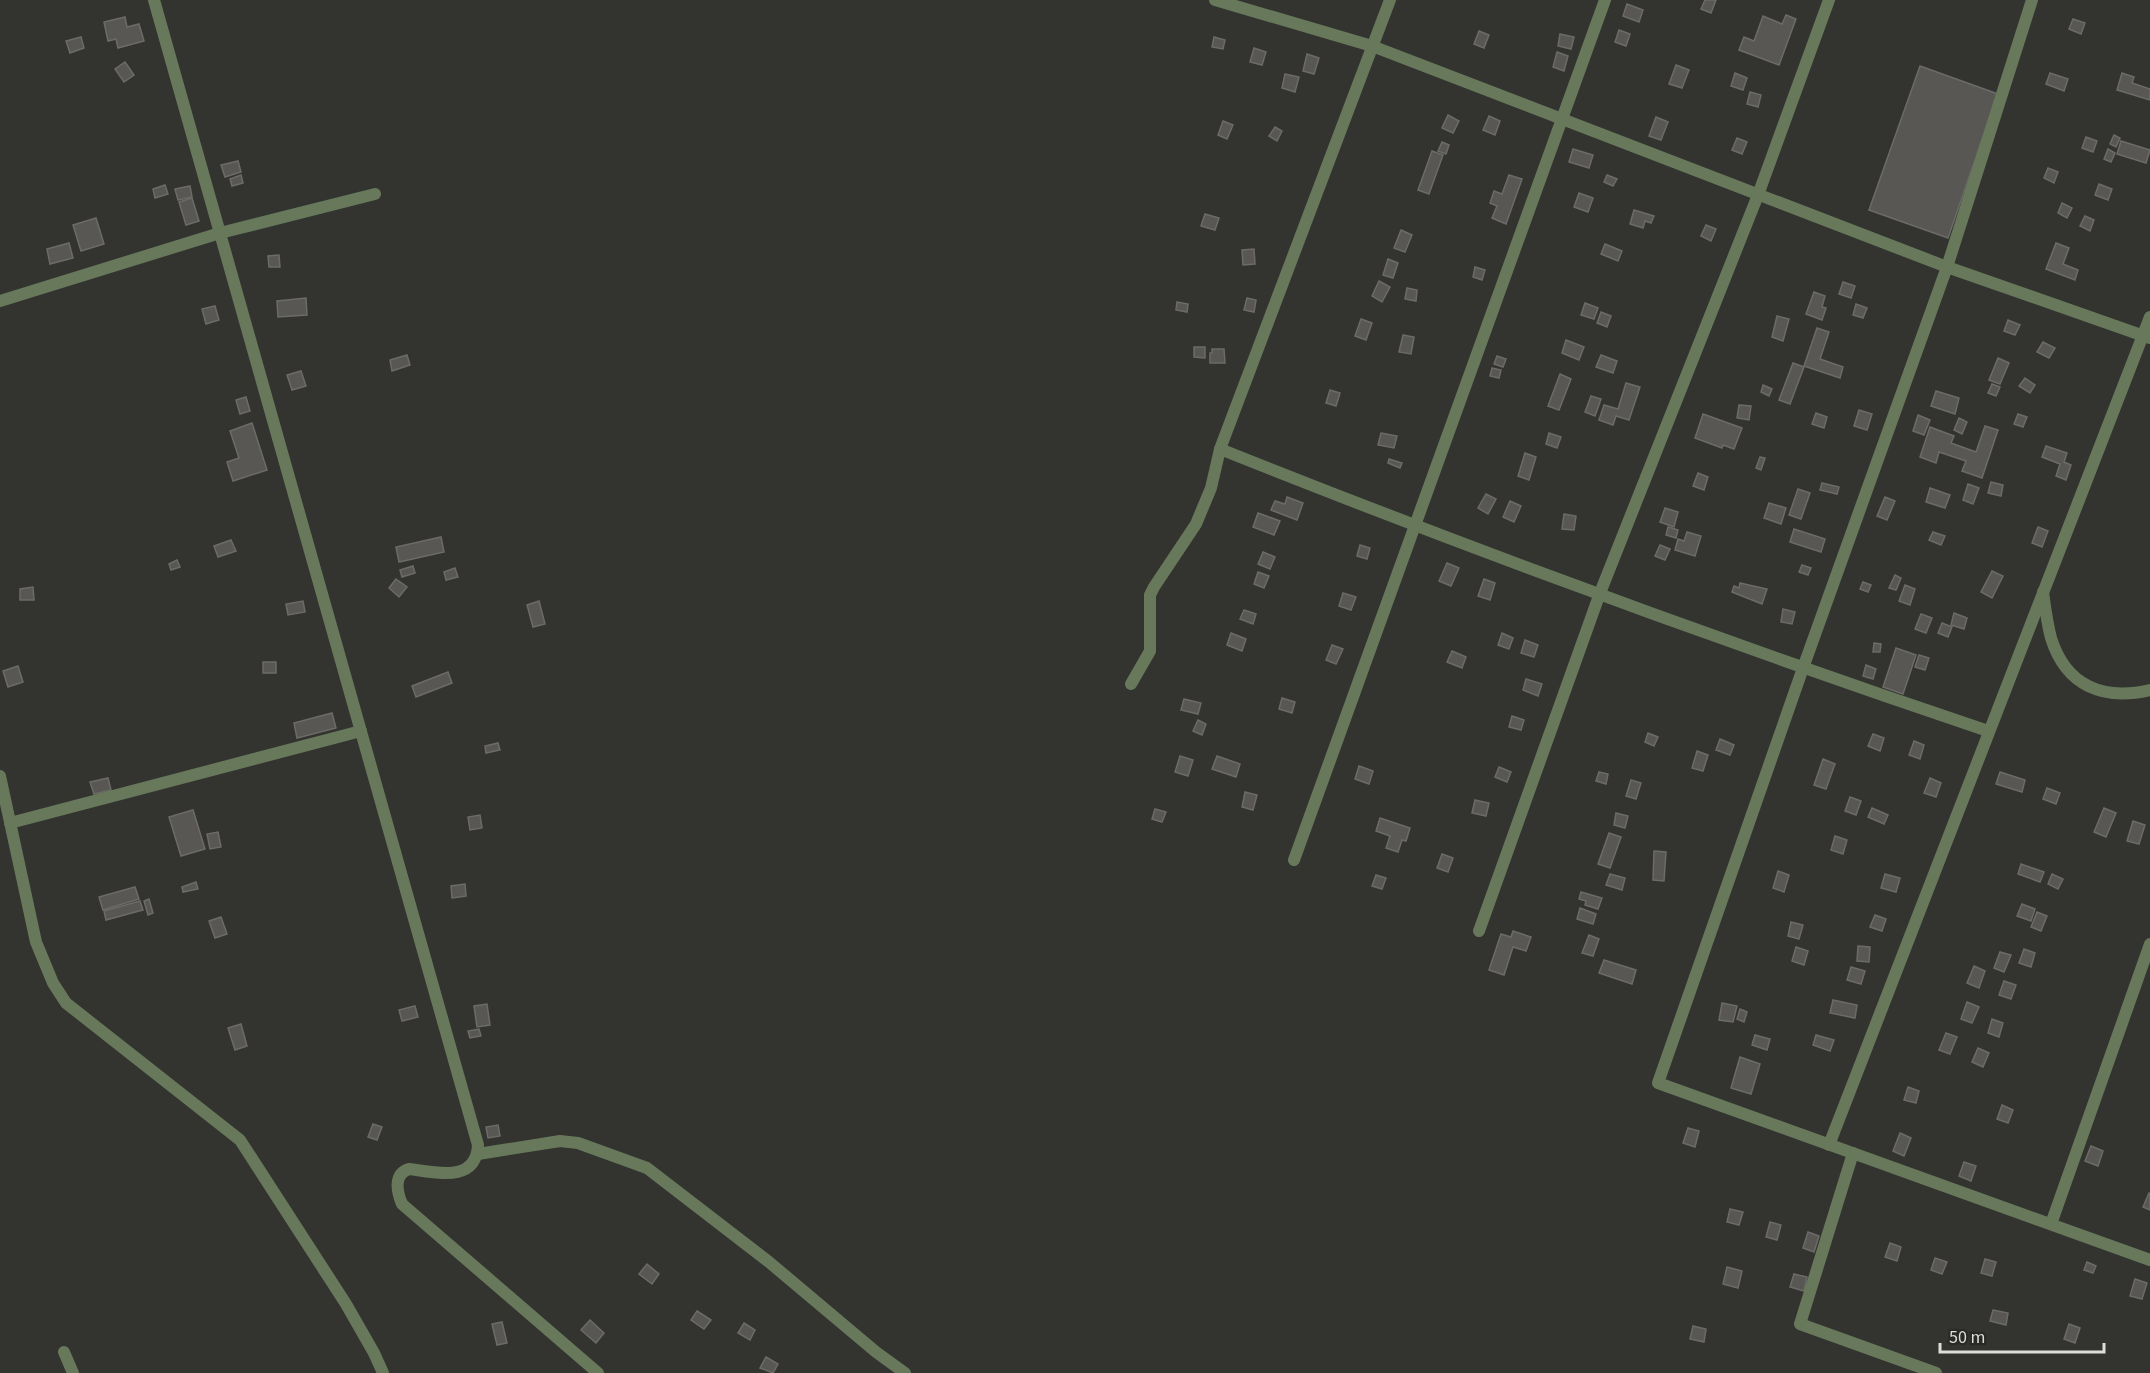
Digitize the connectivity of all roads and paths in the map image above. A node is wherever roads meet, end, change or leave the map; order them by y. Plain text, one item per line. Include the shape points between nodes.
1 (154, 0) edge
2 (1215, 0) edge
3 (1390, 0) edge
4 (1605, 0) edge
5 (1829, 0) edge
6 (2032, 0) edge
7 (1372, 46) junction
8 (1561, 119) junction
9 (375, 194) dead end
10 (1758, 195) junction
11 (220, 233) junction
12 (1947, 267) junction
13 (0, 301) edge
14 (2150, 317) edge
15 (2146, 337) edge
16 (1220, 449) junction
17 (1414, 527) junction
18 (2043, 592) junction
19 (1600, 593) junction
20 (1803, 668) junction
21 (1131, 684) dead end
22 (2150, 690) edge
23 (1988, 730) junction
24 (361, 731) junction
25 (0, 776) edge
26 (10, 823) junction
27 (1294, 860) dead end
28 (1479, 931) dead end
29 (2150, 944) edge
30 (1829, 1144) junction
31 (1853, 1153) junction
32 (478, 1154) junction
33 (2051, 1224) junction
34 (2150, 1260) edge
35 (64, 1353) dead end
36 (73, 1373) edge
37 (383, 1373) edge
38 (598, 1373) edge
39 (905, 1373) edge
40 (1936, 1373) edge

1 - 11 street
2 - 7 street
3 - 7 street
4 - 8 street
5 - 10 street
6 - 12 street
7 - 8 street
7 - 16 street
8 - 10 street
8 - 17 street
9 - 11 street
10 - 12 street
10 - 19 street
11 - 13 street
11 - 24 street
12 - 15 street
12 - 20 street
14 - 15 street
15 - 18 street
16 - 17 street
16 - 21 street via 1211,488 1196,524 1150,595 1149,651
17 - 19 street
17 - 27 street
18 - 22 street via 2052,638 2065,668 2085,686 2131,694
18 - 23 street
19 - 20 street
19 - 28 street
20 - 23 street
20 - 30 street via 1658,1083
23 - 30 street
24 - 26 street
24 - 32 street
25 - 26 street
26 - 37 street via 36,942 66,1003 240,1140 346,1304
29 - 33 street
30 - 31 street
31 - 33 street
31 - 40 street via 1800,1324
32 - 38 street via 473,1164 456,1173 403,1171 398,1193 402,1204
32 - 39 street via 560,1141 578,1143 647,1168
33 - 34 street
35 - 36 street

